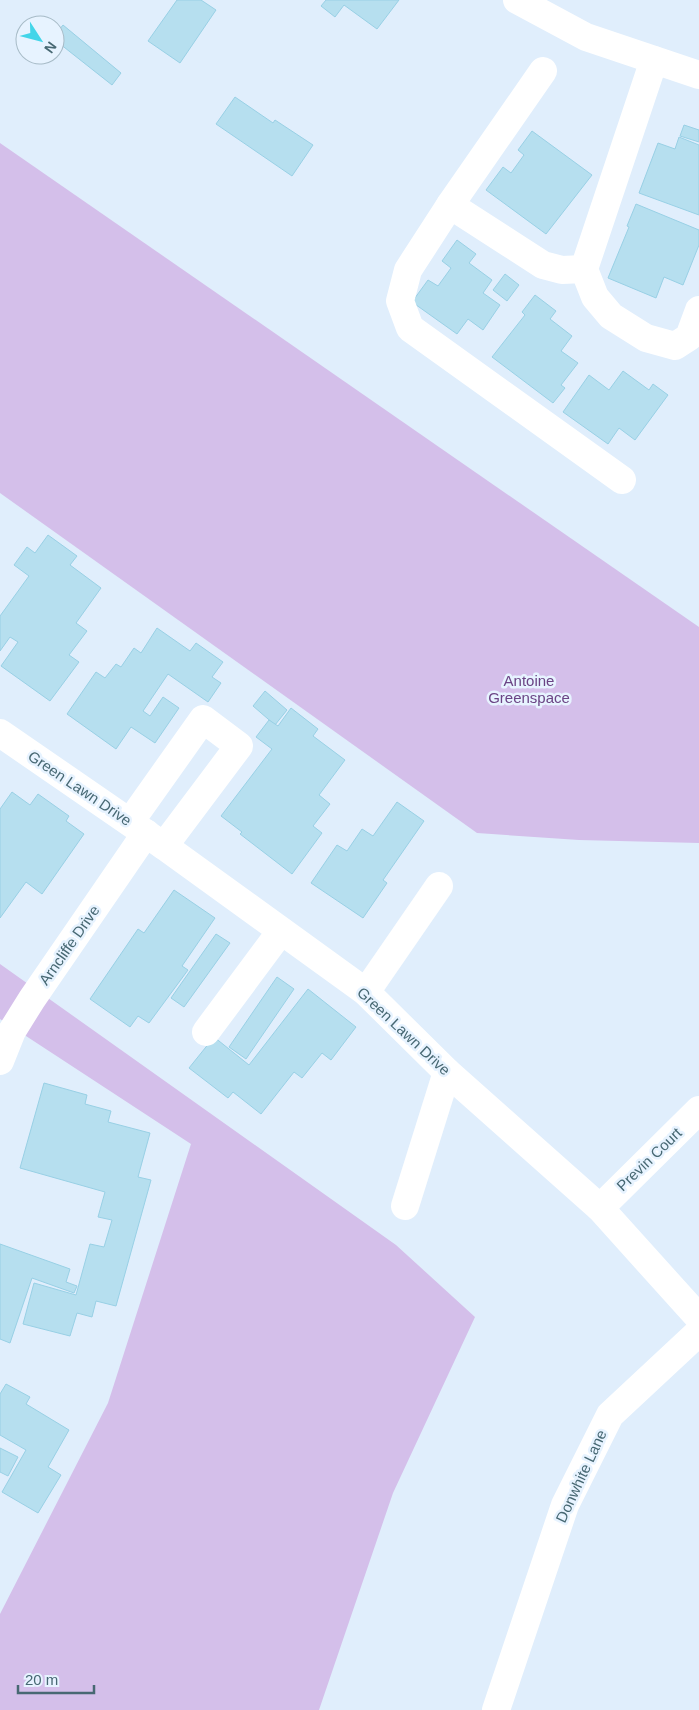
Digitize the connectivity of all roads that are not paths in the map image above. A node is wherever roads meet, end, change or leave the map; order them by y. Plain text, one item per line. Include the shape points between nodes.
1 (517, 0) edge
2 (654, 60) junction
3 (543, 71) dead end
4 (699, 75) edge
5 (450, 205) junction
6 (584, 269) junction
7 (699, 310) edge
8 (622, 480) dead end
9 (0, 733) edge
10 (147, 834) junction
11 (439, 886) dead end
12 (281, 931) junction
13 (366, 992) junction
14 (206, 1032) dead end
15 (0, 1061) edge
16 (448, 1072) junction
17 (699, 1110) edge
18 (405, 1206) dead end
19 (600, 1208) junction
20 (699, 1318) edge
21 (699, 1332) edge
22 (496, 1710) edge

1 - 2 street via 586,37
2 - 4 street
2 - 6 street
3 - 5 street
5 - 6 street via 543,265 562,270
5 - 8 street via 408,270 400,301 410,328
6 - 7 street via 595,297 611,316 646,338 676,346 689,337
9 - 10 street, Green Lawn Drive
10 - 12 street, Green Lawn Drive
10 - 15 street, Arncliffe Drive via 32,999 12,1031
11 - 13 street
12 - 13 street, Green Lawn Drive
12 - 14 street
13 - 16 street, Green Lawn Drive
16 - 18 street
16 - 19 street, Green Lawn Drive
17 - 19 street, Previn Court
19 - 20 street, Green Lawn Drive
21 - 22 street, Donwhite Lane via 610,1414 565,1505

